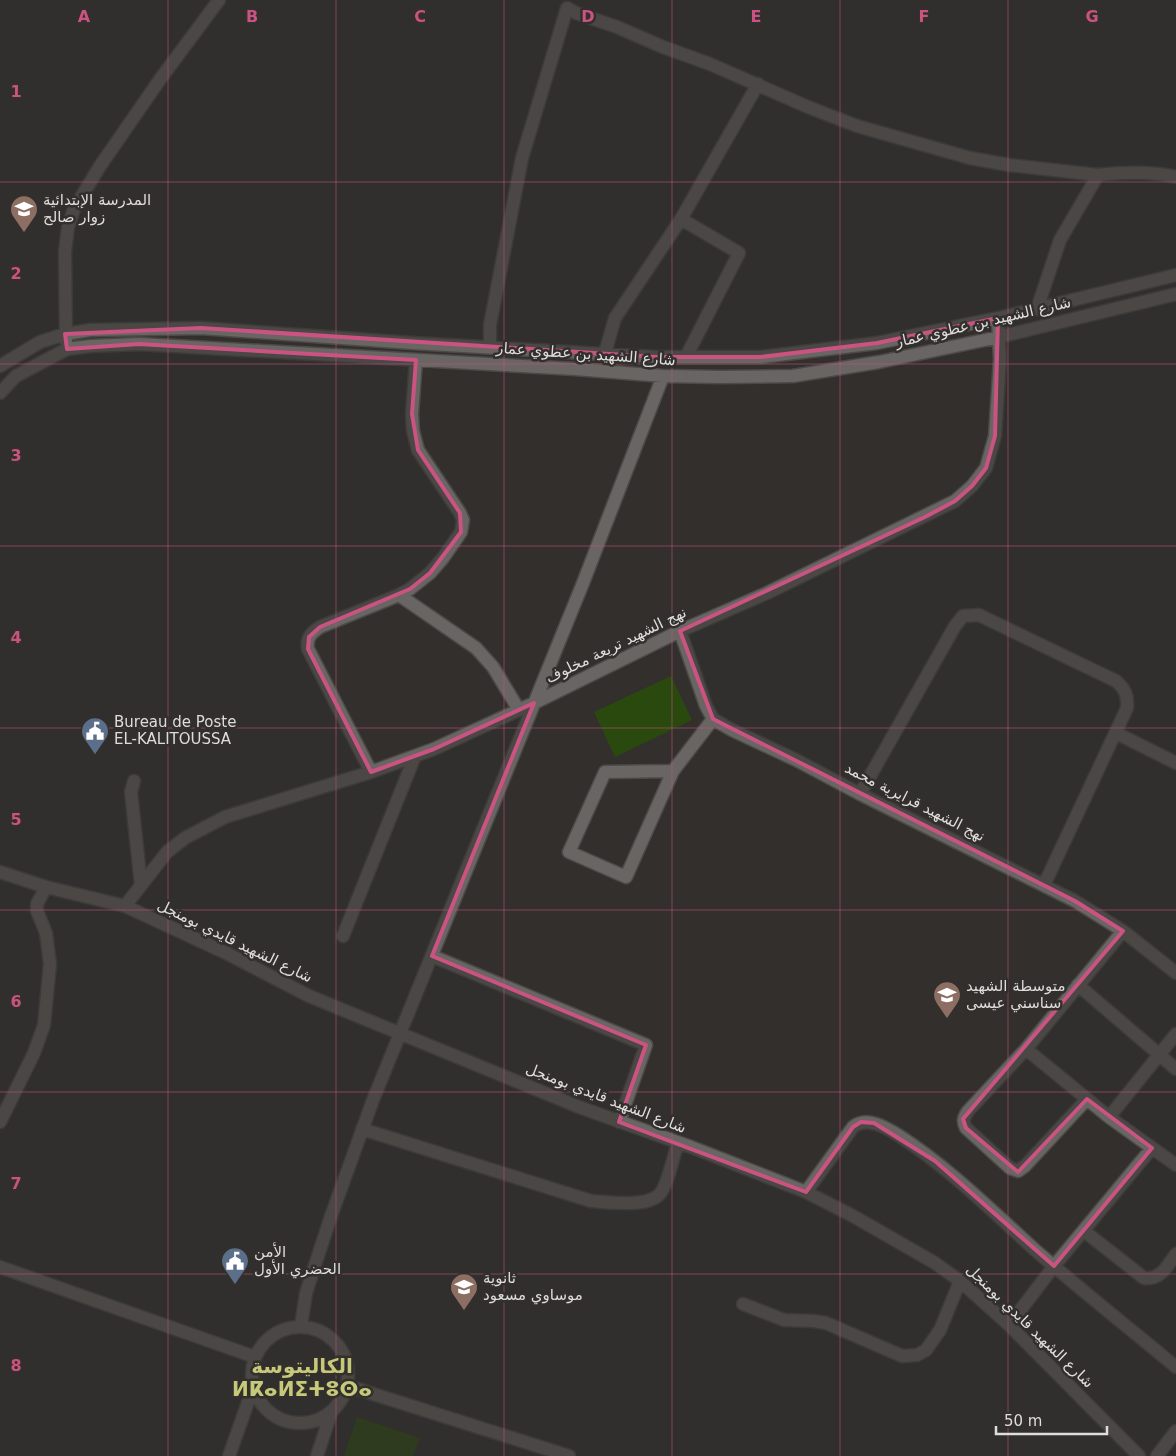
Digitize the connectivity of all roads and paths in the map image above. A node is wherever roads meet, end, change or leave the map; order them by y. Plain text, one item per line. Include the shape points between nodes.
1 (219, 0) edge
2 (758, 84) junction
3 (1098, 175) junction
4 (1176, 177) edge
5 (681, 219) junction
6 (1176, 275) edge
7 (1176, 294) edge
8 (1037, 309) junction
9 (998, 318) junction
10 (65, 334) junction
11 (999, 337) junction
12 (490, 347) junction
13 (67, 349) junction
14 (605, 353) junction
15 (686, 357) junction
16 (416, 360) junction
17 (0, 366) edge
18 (662, 376) junction
19 (0, 393) edge
20 (399, 594) junction
21 (680, 631) junction
22 (534, 703) junction
23 (519, 710) junction
24 (713, 719) junction
25 (1116, 734) junction
26 (415, 756) junction
27 (1176, 762) edge
28 (673, 771) junction
29 (371, 772) junction
30 (134, 781) dead end
31 (860, 794) junction
32 (0, 872) edge
33 (141, 885) junction
34 (1044, 885) junction
35 (46, 887) junction
36 (125, 906) junction
37 (1123, 931) junction
38 (343, 936) dead end
39 (432, 956) junction
40 (1176, 973) edge
41 (1078, 985) junction
42 (400, 1034) junction
43 (1176, 1034) edge
44 (1026, 1049) junction
45 (1159, 1054) junction
46 (1176, 1069) edge
47 (1087, 1099) junction
48 (1109, 1117) junction
49 (0, 1122) edge
50 (620, 1122) junction
51 (362, 1129) junction
52 (678, 1142) junction
53 (1152, 1148) junction
54 (1176, 1166) edge
55 (806, 1192) junction
56 (1084, 1231) junction
57 (1176, 1254) edge
58 (1054, 1266) junction
59 (0, 1267) edge
60 (960, 1281) junction
61 (743, 1304) dead end
62 (1009, 1325) junction
63 (301, 1326) junction
64 (255, 1357) junction
65 (1176, 1366) edge
66 (348, 1386) junction
67 (253, 1388) junction
68 (331, 1413) junction
69 (1176, 1431) edge
70 (229, 1456) edge
71 (317, 1456) edge
72 (569, 1456) edge
73 (1139, 1456) edge
74 (1157, 1456) edge

1 - 10 street via 100,166 74,209 65,252
2 - 3 street via 857,126 952,154 1009,165
2 - 5 street
2 - 12 street via 567,8 522,158 490,325
3 - 4 street via 1129,172
3 - 8 street via 1060,240
5 - 14 street via 615,318
5 - 15 street via 739,253
6 - 8 street, شارع الشهيد بن عطوي عمار
7 - 11 street, شارع الشهيد بن عطوي عمار
8 - 9 street, شارع الشهيد بن عطوي عمار
9 - 11 street, نهج الشهيد تريعة مخلوف
9 - 15 street, شارع الشهيد بن عطوي عمار via 877,343 771,356
10 - 12 street, شارع الشهيد بن عطوي عمار via 90,330 201,328
10 - 13 street
10 - 17 street, شارع الشهيد بن عطوي عمار via 40,342
11 - 18 street, شارع الشهيد بن عطوي عمار via 793,376
11 - 21 street, نهج الشهيد تريعة مخلوف via 995,436 986,468 956,501 767,593
12 - 14 street, شارع الشهيد بن عطوي عمار
13 - 16 street, شارع الشهيد بن عطوي عمار via 139,344
13 - 19 street, شارع الشهيد بن عطوي عمار via 16,376
14 - 15 street, شارع الشهيد بن عطوي عمار
16 - 18 street, شارع الشهيد بن عطوي عمار
16 - 20 street via 412,414 418,450 460,513 463,526 430,573
18 - 22 street
20 - 23 street via 476,648 493,667
20 - 29 street via 312,632 307,642
21 - 22 street, نهج الشهيد تريعة مخلوف
21 - 24 street
22 - 23 street, نهج الشهيد تريعة مخلوف
22 - 39 street
23 - 26 street, نهج الشهيد تريعة مخلوف
24 - 28 street
24 - 31 street, نهج الشهيد قرايرية محمد
25 - 27 street
25 - 31 street via 1128,699 1116,681 1000,624 969,614 955,626
25 - 34 street
26 - 29 street, نهج الشهيد تريعة مخلوف
26 - 38 street
28 - 28 street via 605,772 569,852 626,877
29 - 33 street, نهج الشهيد تريعة مخلوف via 225,817 185,838 167,852
30 - 33 street via 131,792
31 - 34 street, نهج الشهيد قرايرية محمد
32 - 35 street, شارع الشهيد قايدي بومنجل
33 - 36 street, نهج الشهيد تريعة مخلوف
34 - 37 street, نهج الشهيد قرايرية محمد
35 - 36 street, شارع الشهيد قايدي بومنجل
35 - 49 street via 37,904 46,933 50,964 44,1025
36 - 42 street, شارع الشهيد قايدي بومنجل via 309,996
37 - 40 street, نهج الشهيد قرايرية محمد
37 - 41 street
39 - 42 street
39 - 50 street via 646,1045
41 - 44 street
41 - 45 street
42 - 50 street, شارع الشهيد قايدي بومنجل
42 - 51 street
43 - 45 street
44 - 47 street
44 - 47 street via 963,1120 966,1128 1010,1168 1021,1169
45 - 46 street
45 - 48 street
47 - 48 street
48 - 53 street
50 - 52 street, شارع الشهيد قايدي بومنجل
51 - 52 street via 591,1200 615,1203 639,1202 662,1192
51 - 63 street via 306,1293
52 - 55 street, شارع الشهيد قايدي بومنجل
53 - 54 street
53 - 56 street
55 - 58 street via 853,1126 861,1122 874,1123 897,1134 935,1161
55 - 60 street, شارع الشهيد قايدي بومنجل via 936,1262
56 - 57 street via 1144,1278 1151,1279 1162,1273
56 - 58 street
58 - 62 street
58 - 65 street
59 - 64 street
60 - 61 street via 940,1330 926,1350 916,1356 902,1356 826,1323 784,1320
60 - 62 street, شارع الشهيد قايدي بومنجل
62 - 73 street, شارع الشهيد قايدي بومنجل
63 - 64 street via 276,1333 263,1343
63 - 66 street via 322,1331 336,1341 345,1354
64 - 67 street
66 - 68 street via 342,1401
66 - 72 street
67 - 68 street via 271,1414 286,1421 317,1421
67 - 70 street
68 - 71 street
69 - 74 street

